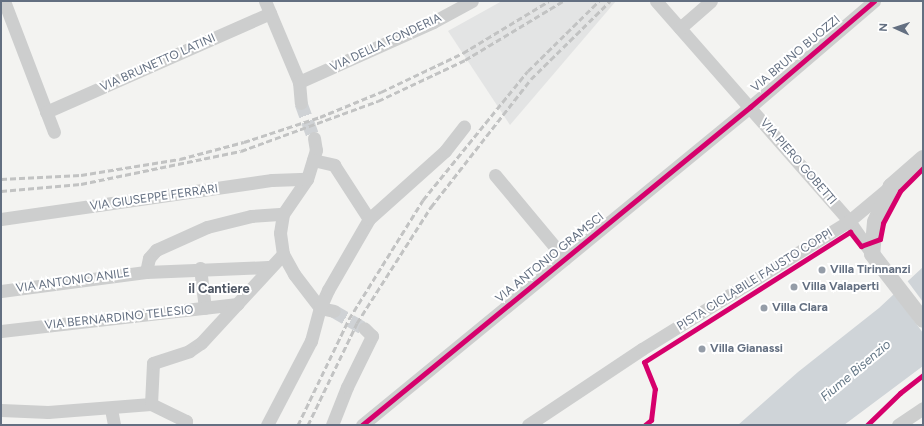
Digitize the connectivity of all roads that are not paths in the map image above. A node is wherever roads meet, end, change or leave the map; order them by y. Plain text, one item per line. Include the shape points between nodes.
1 (472, 1) edge
2 (656, 1) edge
3 (711, 1) edge
4 (874, 1) edge
5 (6, 2) edge
6 (268, 7) edge
7 (680, 28) junction
8 (299, 82) junction
9 (301, 103) tunnel mouth
10 (750, 107) junction
11 (46, 112) junction
12 (464, 127) dead end
13 (54, 132) dead end
14 (314, 138) tunnel mouth
15 (923, 158) edge
16 (313, 160) junction
17 (495, 175) dead end
18 (307, 179) junction
19 (891, 186) junction
20 (283, 214) junction
21 (1, 219) edge
22 (369, 219) junction
23 (849, 221) junction
24 (282, 254) junction
25 (872, 254) junction
26 (565, 259) junction
27 (268, 267) junction
28 (200, 268) junction
29 (146, 272) junction
30 (1, 291) edge
31 (237, 304) junction
32 (204, 308) junction
33 (320, 308) junction
34 (334, 312) tunnel mouth
35 (923, 320) edge
36 (364, 328) dead end
37 (1, 331) edge
38 (151, 404) junction
39 (923, 408) edge
40 (111, 409) junction
41 (1, 410) edge
42 (114, 425) edge
43 (184, 425) edge
44 (267, 425) edge
45 (332, 425) edge
46 (362, 425) edge
47 (528, 425) edge
48 (898, 425) edge

1 - 8 street, VIA DELLA FONDERIA via 433,22
2 - 7 street, VIA PIERO GOBETTI
3 - 7 street
4 - 10 street, VIA BRUNO BUOZZI
5 - 11 street
6 - 8 street
6 - 11 street, VIA BRUNETTO LATINI
7 - 10 street, VIA PIERO GOBETTI
8 - 9 street
10 - 23 street, VIA PIERO GOBETTI
10 - 26 street, VIA ANTONIO GRAMSCI
11 - 13 street
12 - 22 street via 445,151
14 - 16 street
15 - 19 street
16 - 18 street
16 - 22 street via 334,165
17 - 26 street
18 - 20 street
18 - 21 street, VIA GIUSEPPE FERRARI via 272,180
19 - 23 street
19 - 25 street via 875,222
20 - 24 street via 280,233
20 - 29 street, VIA ANTONIO ANILE via 251,216 207,227 156,250 149,258
22 - 33 street
23 - 25 street, VIA PIERO GOBETTI
23 - 47 street via 642,349
24 - 27 street
24 - 33 street
25 - 35 street
26 - 46 street, VIA ANTONIO GRAMSCI
27 - 28 street, VIA ANTONIO ANILE
27 - 31 street
28 - 29 street, VIA ANTONIO ANILE
28 - 32 street
29 - 30 street, VIA ANTONIO ANILE
31 - 32 street, VIA BERNARDINO TELESIO
31 - 38 street via 201,343 189,351 153,363
32 - 37 street, VIA BERNARDINO TELESIO
33 - 34 street
33 - 44 street via 311,341
36 - 45 street via 372,336
38 - 40 street
38 - 43 street via 186,421
39 - 48 street
40 - 41 street
40 - 42 street

